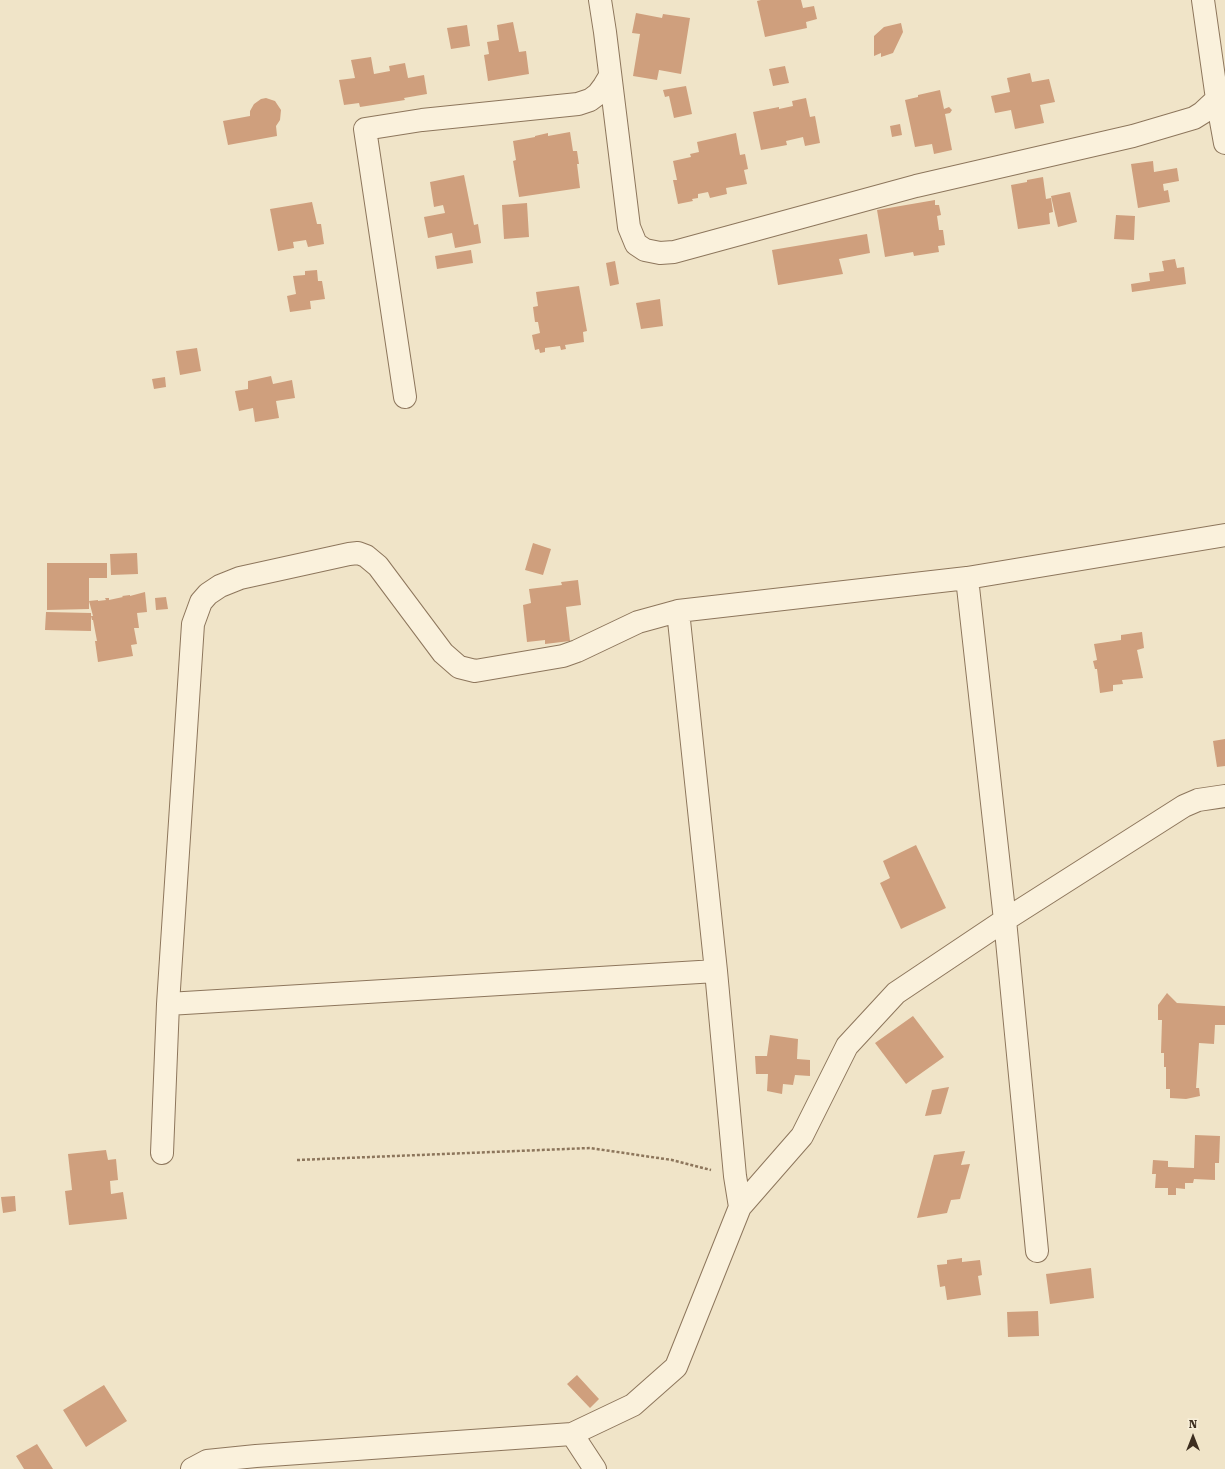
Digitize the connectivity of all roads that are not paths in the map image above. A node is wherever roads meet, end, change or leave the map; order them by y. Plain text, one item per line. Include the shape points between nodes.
1 (600, 0) edge
2 (1203, 0) edge
3 (610, 76) junction
4 (1217, 99) junction
5 (1225, 143) edge
6 (405, 397) dead end
7 (1225, 535) edge
8 (967, 578) junction
9 (678, 611) junction
10 (1225, 796) edge
11 (1005, 920) junction
12 (716, 971) junction
13 (168, 1004) junction
14 (162, 1152) dead end
15 (740, 1207) junction
16 (1037, 1251) dead end
17 (572, 1434) junction
18 (262, 1462) edge
19 (192, 1469) edge
20 (595, 1469) edge

1 - 3 street
2 - 4 street
3 - 4 street via 629,227 636,244 645,250 660,253 674,252 916,186 1141,134 1194,118 1202,114
3 - 6 street via 598,94 578,104 422,120 365,129
4 - 5 street
7 - 8 street
8 - 9 street
8 - 11 street
9 - 12 street
9 - 13 street via 638,622 563,656 474,671 464,670 453,664 378,566 358,553 240,578 208,594 201,602 193,624
10 - 11 street via 1198,800 1184,806
11 - 15 street via 896,993 886,1003 847,1046 802,1136
11 - 16 street
12 - 13 street
12 - 15 street
13 - 14 street
15 - 17 street via 676,1367 633,1405
17 - 18 street
17 - 20 street
18 - 19 street via 207,1461

